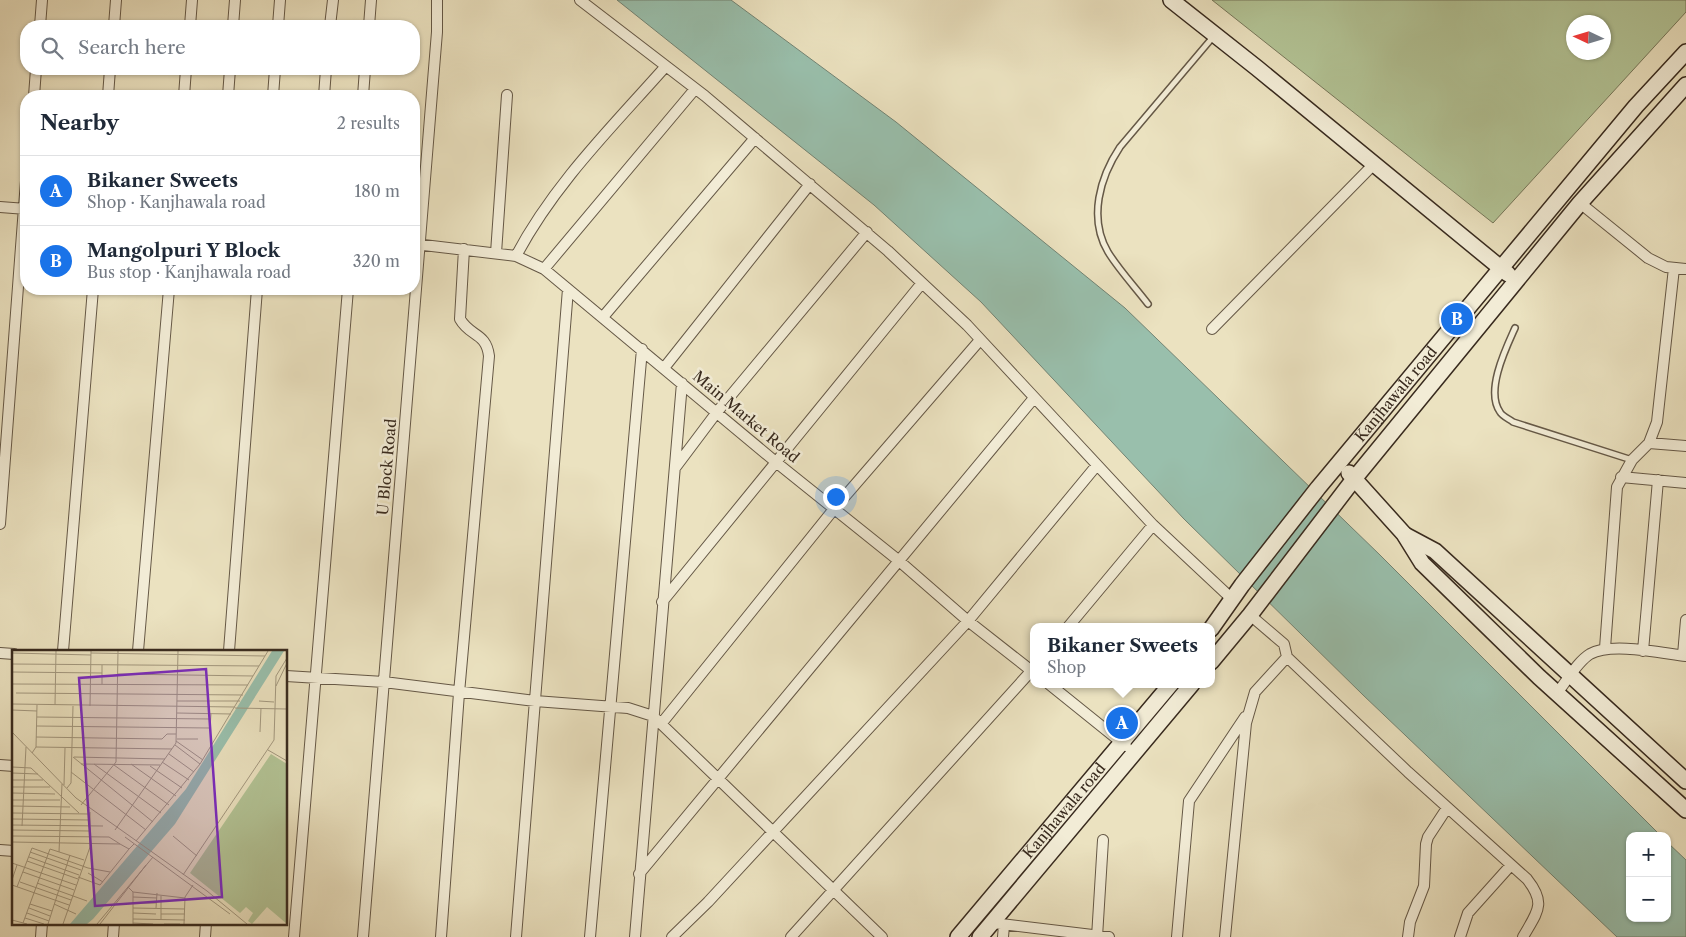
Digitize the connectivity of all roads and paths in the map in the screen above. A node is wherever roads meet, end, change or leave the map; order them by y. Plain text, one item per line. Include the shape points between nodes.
1 (42, 0) edge
2 (116, 0) edge
3 (192, 0) edge
4 (235, 0) edge
5 (280, 0) edge
6 (333, 0) edge
7 (371, 0) edge
8 (437, 0) edge
9 (580, 0) edge
10 (1171, 0) edge
11 (40, 20) edge
12 (114, 20) edge
13 (190, 20) edge
14 (233, 20) edge
15 (278, 20) edge
16 (331, 20) edge
17 (369, 20) edge
18 (1214, 34) junction
19 (1686, 52) edge
20 (666, 66) junction
21 (36, 75) edge
22 (110, 75) edge
23 (186, 75) edge
24 (230, 75) edge
25 (274, 75) edge
26 (326, 75) edge
27 (365, 75) edge
28 (1686, 85) edge
29 (696, 89) junction
30 (34, 90) edge
31 (108, 90) edge
32 (184, 90) edge
33 (228, 90) edge
34 (273, 90) edge
35 (324, 90) edge
36 (364, 90) edge
37 (507, 95) dead end
38 (755, 138) junction
39 (1374, 164) junction
40 (810, 184) junction
41 (1580, 203) junction
42 (0, 207) edge
43 (20, 209) edge
44 (420, 212) edge
45 (867, 232) junction
46 (420, 244) edge
47 (464, 249) junction
48 (496, 253) junction
49 (516, 256) junction
50 (1500, 268) junction
51 (1674, 268) junction
52 (544, 269) junction
53 (1686, 269) edge
54 (20, 272) edge
55 (1517, 282) junction
56 (922, 283) junction
57 (568, 289) junction
58 (93, 295) edge
59 (168, 295) edge
60 (257, 295) edge
61 (348, 295) edge
62 (413, 295) edge
63 (1148, 304) dead end
64 (603, 317) junction
65 (1515, 328) dead end
66 (1212, 329) dead end
67 (980, 340) junction
68 (642, 349) junction
69 (664, 368) junction
70 (682, 383) junction
71 (1034, 398) junction
72 (717, 412) junction
73 (1649, 443) junction
74 (1686, 446) edge
75 (1632, 460) junction
76 (777, 463) junction
77 (1340, 463) junction
78 (1097, 465) junction
79 (674, 469) junction
80 (1621, 477) junction
81 (1354, 479) junction
82 (1658, 480) junction
83 (1686, 483) edge
84 (834, 509) junction
85 (0, 524) edge
86 (1153, 525) junction
87 (1404, 534) junction
88 (898, 560) junction
89 (1232, 599) junction
90 (662, 602) junction
91 (1253, 610) junction
92 (1686, 620) edge
93 (968, 621) junction
94 (1071, 623) edge
95 (1215, 623) edge
96 (1605, 648) junction
97 (63, 650) edge
98 (138, 650) edge
99 (229, 650) edge
100 (1643, 651) junction
101 (1684, 655) edge
102 (1215, 657) edge
103 (1287, 657) junction
104 (1030, 668) edge
105 (1030, 673) edge
106 (288, 676) edge
107 (1571, 676) junction
108 (316, 678) junction
109 (384, 682) junction
110 (1054, 688) edge
111 (1168, 688) edge
112 (1188, 688) edge
113 (459, 693) junction
114 (1557, 693) junction
115 (535, 701) junction
116 (611, 708) junction
117 (1250, 710) junction
118 (653, 716) junction
119 (661, 724) junction
120 (1129, 748) junction
121 (718, 780) junction
122 (1686, 781) edge
123 (1447, 808) junction
124 (1686, 810) edge
125 (772, 833) junction
126 (1103, 840) dead end
127 (1511, 865) junction
128 (640, 874) junction
129 (834, 892) junction
130 (42, 924) edge
131 (114, 924) edge
132 (206, 924) edge
133 (998, 924) junction
134 (1054, 934) edge
135 (41, 937) edge
136 (113, 937) edge
137 (205, 937) edge
138 (294, 937) edge
139 (363, 937) edge
140 (441, 937) edge
141 (516, 937) edge
142 (590, 937) edge
143 (635, 937) edge
144 (672, 937) edge
145 (791, 937) edge
146 (882, 937) edge
147 (958, 937) edge
148 (980, 937) edge
149 (1003, 937) edge
150 (1097, 937) edge
151 (1109, 937) edge
152 (1177, 937) edge
153 (1225, 937) edge
154 (1408, 937) edge
155 (1460, 937) edge
156 (1523, 937) edge

1 - 11 street
2 - 12 street
3 - 13 street
4 - 14 street
5 - 15 street
6 - 16 street
7 - 17 street
8 - 44 street, U Block Road via 437,32
9 - 20 street
10 - 18 main road
18 - 39 main road
18 - 63 lane via 1120,147 1108,165 1102,184 1098,218 1100,234 1108,251
19 - 50 main road, Kanjhawala road via 1629,113
20 - 29 street
20 - 49 street via 572,171 543,208
21 - 30 street
22 - 31 street
23 - 32 street
24 - 33 street
25 - 34 street
26 - 35 street
27 - 36 street
28 - 41 main road, Kanjhawala road
29 - 38 street
29 - 52 street
37 - 48 street
38 - 40 street
38 - 64 street
39 - 50 main road
39 - 66 street
40 - 45 street
40 - 69 street
41 - 51 street via 1648,258
41 - 55 main road, Kanjhawala road
42 - 43 street
45 - 56 street
45 - 72 street
46 - 47 street, Main Market Road
47 - 48 street, Main Market Road
47 - 113 street via 460,319 464,327 483,338 488,356
48 - 49 street, Main Market Road
49 - 52 street, Main Market Road
50 - 55 main road
50 - 77 main road, Kanjhawala road
51 - 53 street
51 - 73 street via 1657,422
52 - 57 street, Main Market Road
54 - 85 street
55 - 81 main road, Kanjhawala road
56 - 67 street
56 - 76 street
57 - 64 street, Main Market Road
57 - 115 street
58 - 97 street
59 - 98 street
60 - 99 street
61 - 108 street
62 - 109 street, U Block Road
64 - 68 street, Main Market Road
65 - 75 lane via 1497,374 1496,403 1500,413 1513,422
67 - 71 street
67 - 84 street
68 - 69 street, Main Market Road
68 - 116 street
69 - 70 street, Main Market Road
70 - 72 street, Main Market Road
70 - 79 street
71 - 78 street
71 - 88 street
72 - 76 street, Main Market Road
72 - 79 street
73 - 74 street
73 - 75 street
75 - 80 street
76 - 84 street, Main Market Road
76 - 90 street
77 - 81 main road
77 - 89 main road, Kanjhawala road
78 - 86 street
78 - 93 street
79 - 90 street
80 - 82 street
80 - 96 street via 1617,487
81 - 87 main road
81 - 91 main road, Kanjhawala road
82 - 83 street
82 - 100 street
84 - 88 street, Main Market Road
84 - 119 street
86 - 89 street
86 - 94 street
87 - 107 main road via 1436,551
87 - 114 main road via 1422,563
88 - 93 street, Main Market Road
88 - 121 street
89 - 95 main road, Kanjhawala road
90 - 118 street
91 - 102 main road, Kanjhawala road
91 - 103 street via 1284,644
92 - 101 street
93 - 104 street, Main Market Road
93 - 125 street
96 - 100 street
96 - 107 street via 1590,654
100 - 101 street
103 - 117 street via 1255,692
103 - 123 street
105 - 129 street
106 - 108 street
107 - 114 street
107 - 122 main road
108 - 109 street
108 - 138 street
109 - 113 street
109 - 139 street, U Block Road
110 - 120 street
111 - 120 main road, Kanjhawala road
112 - 120 main road, Kanjhawala road
113 - 115 street
113 - 140 street
114 - 124 main road
115 - 116 street
115 - 141 street
116 - 118 street via 638,710
116 - 142 street
117 - 152 street via 1189,801
117 - 153 street via 1246,723
118 - 119 street
118 - 128 street
119 - 121 street
120 - 133 main road, Kanjhawala road
120 - 147 main road, Kanjhawala road
121 - 125 street
121 - 128 street
123 - 127 street
123 - 154 street via 1428,837 1424,886 1410,922
125 - 129 street
125 - 144 street
126 - 150 street
127 - 155 street via 1468,913
127 - 156 street via 1537,893 1539,904
128 - 143 street
129 - 145 street
129 - 146 street
130 - 135 street
131 - 136 street
132 - 137 street
133 - 134 street
133 - 148 main road, Kanjhawala road
133 - 149 street
134 - 150 street
150 - 151 street

